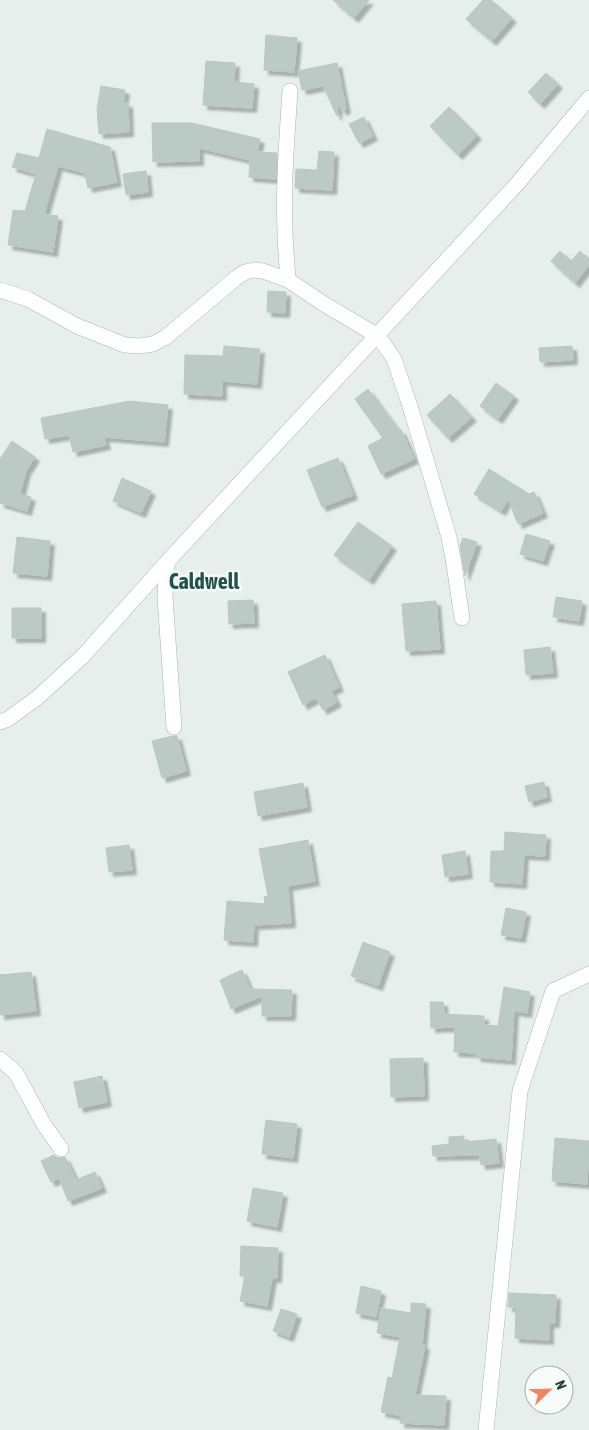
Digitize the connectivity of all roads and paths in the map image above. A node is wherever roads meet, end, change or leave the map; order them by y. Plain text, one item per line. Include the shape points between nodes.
1 (290, 91) dead end
2 (589, 98) edge
3 (288, 280) junction
4 (0, 290) edge
5 (378, 336) junction
6 (168, 562) junction
7 (462, 618) dead end
8 (0, 722) edge
9 (174, 727) dead end
10 (589, 974) edge
11 (0, 1059) edge
12 (61, 1149) dead end
13 (486, 1430) edge

1 - 3 street via 285,155
2 - 5 street via 517,184
3 - 4 street via 263,270 245,272 166,337 140,346 125,344 77,326 28,300
3 - 5 street
5 - 6 street
5 - 7 street via 394,359 440,504
6 - 8 street via 83,656 37,698
6 - 9 street via 165,597
10 - 13 street via 553,991 520,1091
11 - 12 street via 16,1074

